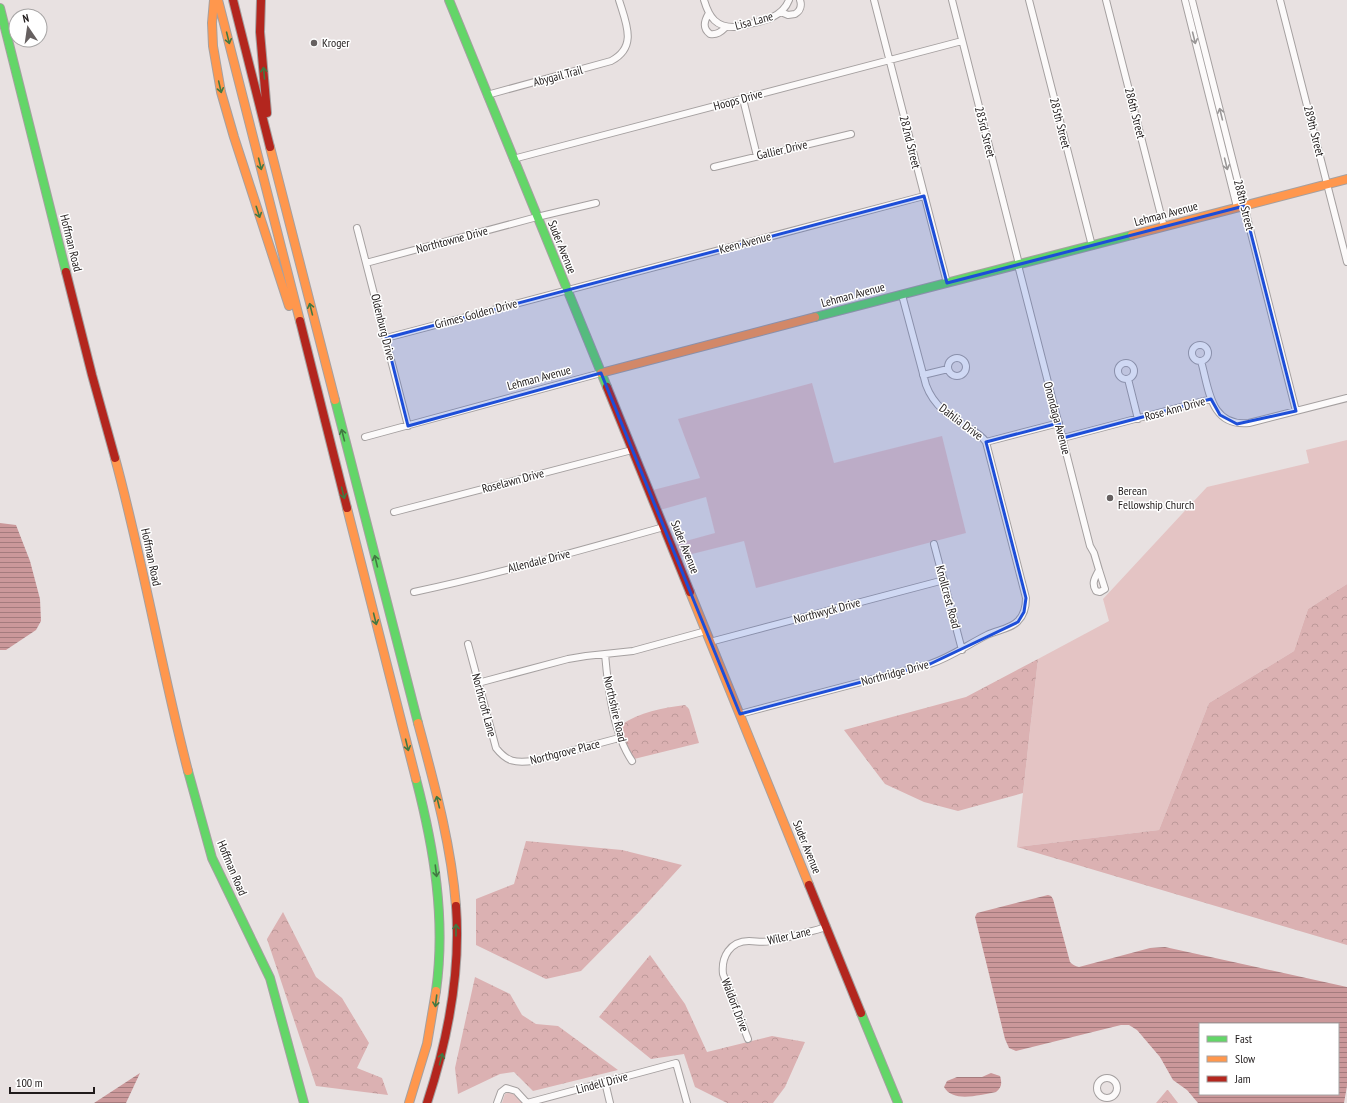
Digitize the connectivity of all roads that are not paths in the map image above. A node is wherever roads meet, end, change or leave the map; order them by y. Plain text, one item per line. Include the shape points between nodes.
1 (214, 0) edge
2 (218, 0) edge
3 (233, 0) edge
4 (261, 0) edge
5 (449, 0) edge
6 (619, 0) edge
7 (704, 0) edge
8 (800, 0) edge
9 (874, 0) edge
10 (952, 0) edge
11 (1029, 0) edge
12 (1106, 0) edge
13 (1185, 0) edge
14 (1192, 0) edge
15 (1280, 0) edge
16 (788, 3) edge
17 (0, 8) edge
18 (1194, 9) junction
19 (1187, 10) junction
20 (781, 12) junction
21 (709, 13) junction
22 (726, 27) junction
23 (962, 41) junction
24 (889, 60) junction
25 (487, 95) junction
26 (743, 98) junction
27 (851, 134) dead end
28 (268, 140) junction
29 (757, 156) junction
30 (514, 159) junction
31 (714, 167) dead end
32 (1347, 179) edge
33 (1328, 184) junction
34 (924, 196) junction
35 (596, 202) dead end
36 (1241, 206) junction
37 (537, 217) junction
38 (1164, 227) junction
39 (357, 228) dead end
40 (1092, 246) junction
41 (1347, 262) edge
42 (366, 263) junction
43 (1018, 265) junction
44 (947, 283) junction
45 (567, 290) junction
46 (902, 295) junction
47 (386, 338) junction
48 (1202, 361) dead end
49 (948, 369) dead end
50 (313, 374) junction
51 (601, 374) junction
52 (924, 375) junction
53 (1128, 379) dead end
54 (1347, 398) edge
55 (1211, 400) junction
56 (1296, 411) junction
57 (1138, 419) junction
58 (1059, 423) junction
59 (408, 426) junction
60 (365, 437) dead end
61 (1063, 438) junction
62 (986, 442) junction
63 (632, 450) junction
64 (394, 512) dead end
65 (664, 527) junction
66 (934, 544) dead end
67 (1099, 570) dead end
68 (944, 580) junction
69 (414, 592) dead end
70 (1026, 598) joint
71 (706, 631) junction
72 (710, 642) junction
73 (468, 644) dead end
74 (962, 650) junction
75 (604, 654) junction
76 (478, 683) junction
77 (740, 714) junction
78 (619, 738) junction
79 (510, 760) joint
80 (632, 761) dead end
81 (827, 928) junction
82 (730, 948) joint
83 (748, 1039) dead end
84 (604, 1082) junction
85 (428, 1100) edge
86 (304, 1103) edge
87 (409, 1103) edge
88 (498, 1103) edge
89 (527, 1103) edge
90 (610, 1103) edge
91 (687, 1103) edge
92 (898, 1103) edge

1 -> 50 main road via 214,60 230,124 271,254
2 -> 50 main road
3 - 28 main road
28 -> 4 main road via 260,32
5 - 25 main road, Suder Avenue
6 - 25 street, Abygail Trail via 628,32 627,44 621,55 611,61
7 - 21 street
8 - 20 street via 800,8 795,14
9 - 24 street, 282nd Street
10 - 23 street, 283rd Street
11 - 40 street, 285th Street
12 - 38 street, 286th Street
13 - 19 street, 288th Street
14 - 18 street, 288th Street
15 - 33 street, 289th Street
16 - 20 street, Lisa Lane
17 - 86 main road, Hoffman Road via 92,375 126,499 171,702 204,832 212,858 270,978
18 - 19 street
36 -> 18 street, 288th Street
19 -> 36 street, 288th Street
20 - 22 street, Lisa Lane via 773,18
21 - 22 street, Lisa Lane via 714,20
21 - 22 street via 705,19 706,31 714,35
23 - 24 street, Hoops Drive
23 - 43 street, 283rd Street
24 - 26 street, Hoops Drive
24 - 34 street, 282nd Street
25 - 30 main road, Suder Avenue
26 - 29 street
26 - 30 street, Hoops Drive
27 - 29 street, Gallier Drive
85 -> 28 main road via 446,1039 455,978 456,918 450,857 434,783 364,520
29 - 31 street, Gallier Drive
30 - 37 main road, Suder Avenue
32 - 33 main road, Lehman Avenue
33 - 36 main road, Lehman Avenue
33 - 41 street, 289th Street
34 - 44 street, 282nd Street
34 - 45 street, Keen Avenue
35 - 37 street
36 - 38 main road, Lehman Avenue
36 - 56 street, 288th Street
37 - 42 street, Northtowne Drive
37 - 45 main road, Suder Avenue
38 - 40 main road, Lehman Avenue
39 - 42 street, Oldenburg Drive
40 - 43 main road, Lehman Avenue
42 - 47 street, Oldenburg Drive
43 - 44 main road, Lehman Avenue
43 - 58 street, Onondaga Avenue
44 - 46 main road, Lehman Avenue
45 - 47 street, Grimes Golden Drive
45 - 51 main road, Suder Avenue
46 - 51 main road, Lehman Avenue
46 - 52 street, Dahlia Drive
47 - 59 street, Oldenburg Drive
48 - 55 street
49 - 52 street
50 -> 87 main road via 423,806 436,869 440,920 439,976 432,1027 422,1067
51 - 59 street, Lehman Avenue
51 - 63 main road, Suder Avenue
52 - 62 street, Dahlia Drive via 928,390 940,409
53 - 57 street
54 - 56 street, Rose Ann Drive
55 - 56 street, Rose Ann Drive via 1220,415 1237,424
55 - 57 street, Rose Ann Drive
57 - 61 street, Rose Ann Drive
58 - 61 street, Onondaga Avenue
58 - 62 street
59 - 60 street, Lehman Avenue
61 - 67 street, Onondaga Avenue via 1090,546
62 - 70 street, Dahlia Drive
63 - 64 street, Roselawn Drive
63 - 65 main road, Suder Avenue
65 - 69 street, Allendale Drive
65 - 71 main road, Suder Avenue
66 - 68 street, Knollcrest Road
68 - 72 street, Northwyck Drive
68 - 74 street, Knollcrest Road
70 - 74 street, Northridge Drive via 1024,612 1018,622 987,635
71 - 72 main road, Suder Avenue
71 - 75 street via 633,651
72 - 77 main road, Suder Avenue
73 - 76 street, Northcroft Lane
74 - 77 street, Northridge Drive via 930,664
75 - 76 street via 568,659
75 - 78 street, Northshire Road
76 - 79 street, Northcroft Lane via 496,748 501,755
77 - 81 main road, Suder Avenue
78 - 79 street, Northgrove Place via 533,761 520,763
78 - 80 street, Northshire Road
81 - 82 street, Wiler Lane via 772,941 742,942
81 - 92 main road, Suder Avenue
82 - 83 street, Waldorf Drive via 723,960 723,974
84 - 89 street, Lindell Drive
84 - 90 street
84 - 91 street, Lindell Drive via 676,1063
88 - 89 street via 501,1092 506,1088 516,1091

